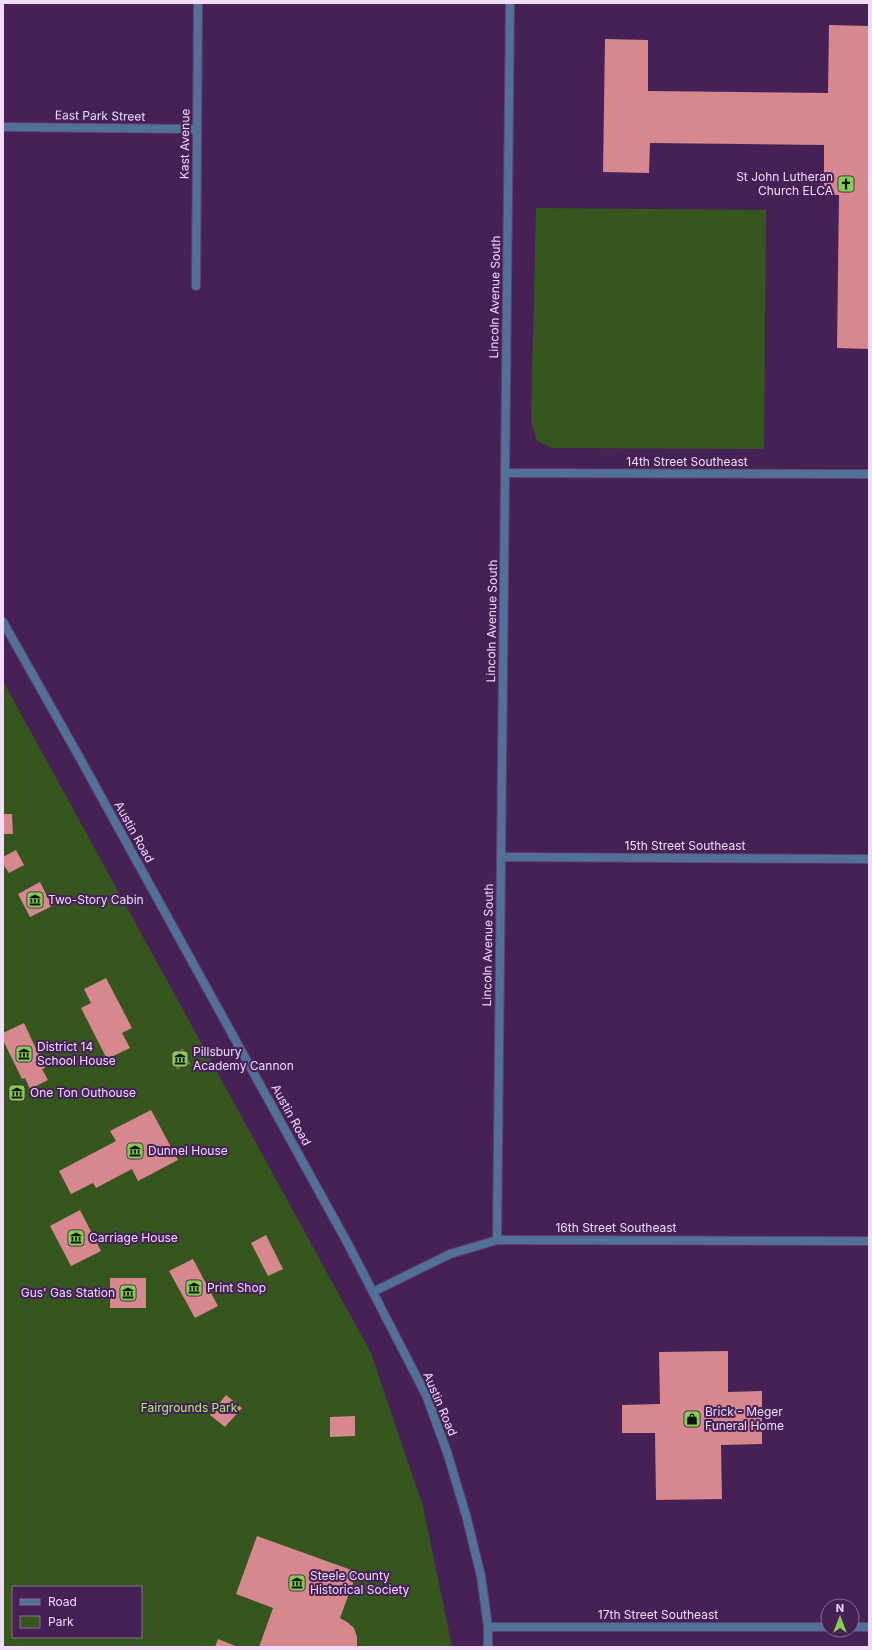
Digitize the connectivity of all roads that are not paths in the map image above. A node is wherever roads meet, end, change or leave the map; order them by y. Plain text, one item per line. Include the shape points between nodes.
1 (198, 3) edge
2 (510, 3) edge
3 (3, 127) edge
4 (197, 129) junction
5 (196, 286) dead end
6 (505, 473) junction
7 (869, 474) edge
8 (3, 622) edge
9 (501, 857) junction
10 (869, 859) edge
11 (497, 1240) junction
12 (869, 1241) edge
13 (373, 1292) junction
14 (488, 1627) junction
15 (820, 1627) edge
16 (488, 1647) edge

1 - 4 street, Kast Avenue
2 - 6 street, Lincoln Avenue South
3 - 4 street, East Park Street
4 - 5 street, Kast Avenue
6 - 7 street, 14th Street Southeast
6 - 9 street, Lincoln Avenue South
8 - 13 street, Austin Road via 78,753
9 - 10 street, 15th Street Southeast
9 - 11 street, Lincoln Avenue South
11 - 12 street, 16th Street Southeast
11 - 13 street, 16th Street Southeast via 450,1254
13 - 14 street, Austin Road via 426,1395 447,1452 477,1561
14 - 15 street, 17th Street Southeast
14 - 16 street, Austin Road

